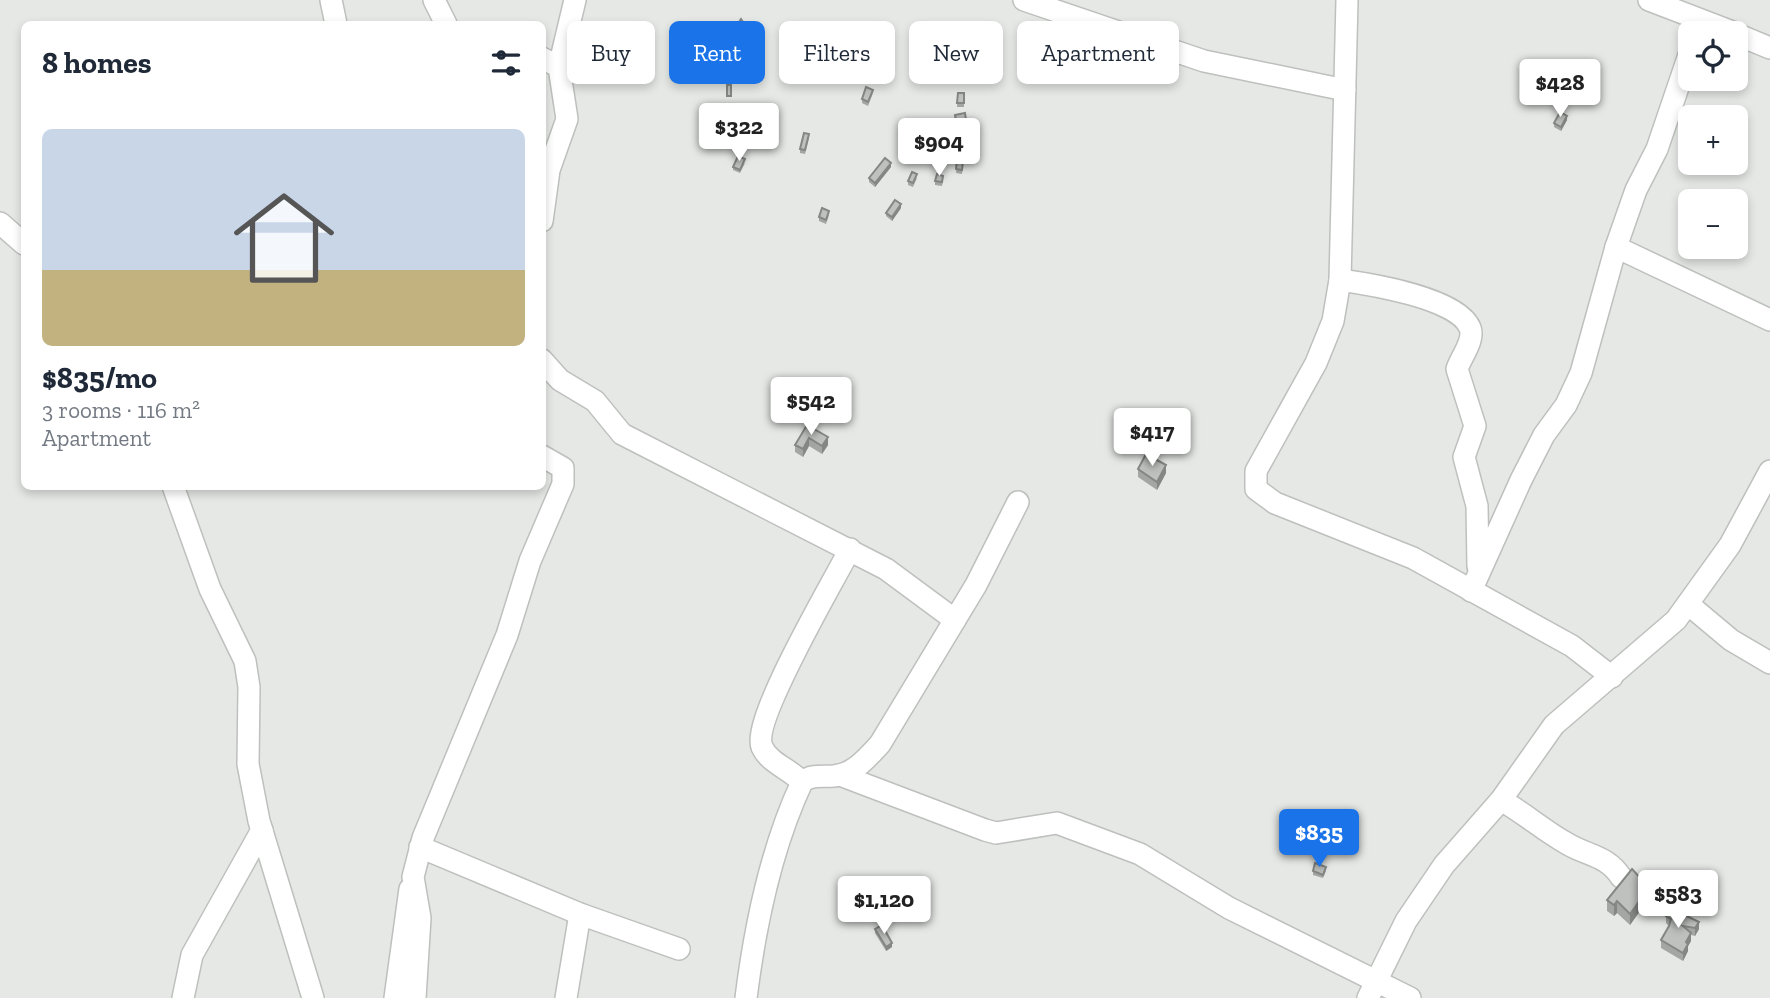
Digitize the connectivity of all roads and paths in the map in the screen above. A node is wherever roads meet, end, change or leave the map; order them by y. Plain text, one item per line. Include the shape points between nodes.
1 (331, 0) edge
2 (434, 0) edge
3 (575, 0) edge
4 (1024, 0) edge
5 (1347, 0) edge
6 (1648, 0) edge
7 (335, 21) edge
8 (444, 21) edge
9 (1688, 21) edge
10 (1748, 39) edge
11 (1770, 48) edge
12 (551, 62) edge
13 (1678, 87) edge
14 (1345, 89) junction
15 (546, 192) edge
16 (0, 223) edge
17 (21, 241) edge
18 (1616, 247) junction
19 (1340, 280) junction
20 (1770, 320) edge
21 (546, 364) edge
22 (546, 458) edge
23 (1770, 471) edge
24 (174, 490) edge
25 (1018, 502) dead end
26 (850, 549) junction
27 (1475, 583) junction
28 (1688, 604) junction
29 (956, 620) junction
30 (1770, 663) edge
31 (1612, 677) junction
32 (840, 775) junction
33 (802, 782) junction
34 (1501, 800) junction
35 (262, 830) junction
36 (420, 847) junction
37 (413, 877) junction
38 (1621, 877) dead end
39 (580, 914) junction
40 (679, 949) dead end
41 (1371, 989) edge
42 (183, 998) edge
43 (313, 998) edge
44 (395, 998) edge
45 (415, 998) edge
46 (566, 998) edge
47 (746, 998) edge
48 (1410, 998) edge

1 - 7 street
2 - 8 street
3 - 12 street
4 - 14 street via 1204,61
5 - 14 street
6 - 9 street
10 - 11 street
12 - 15 street via 567,119
13 - 18 street
14 - 19 street
16 - 17 street
18 - 20 street
18 - 27 street via 1580,373 1521,480
19 - 27 street via 1377,285 1437,304 1463,317 1470,327 1471,336 1457,369 1475,426 1464,457 1477,506
19 - 27 street via 1333,321 1316,363 1256,471 1256,489 1290,511
21 - 26 street via 560,380 595,401 633,441
22 - 36 street via 563,468 563,484
23 - 28 street via 1730,545
24 - 35 street via 210,589 245,661 248,764
25 - 29 street
26 - 29 street
26 - 33 street via 762,725 760,738 767,755
27 - 31 street
28 - 30 street via 1731,640
28 - 31 street
29 - 32 street via 880,744 862,764
31 - 34 street via 1554,725
32 - 33 street via 818,775
32 - 41 street via 996,833 1057,823 1140,854
33 - 47 street via 766,889
34 - 38 street via 1566,843 1601,856
34 - 41 street via 1427,890
35 - 42 street via 192,955
35 - 43 street
36 - 37 street
36 - 39 street
37 - 44 street
37 - 45 street via 420,918
39 - 40 street
39 - 46 street
41 - 48 street

